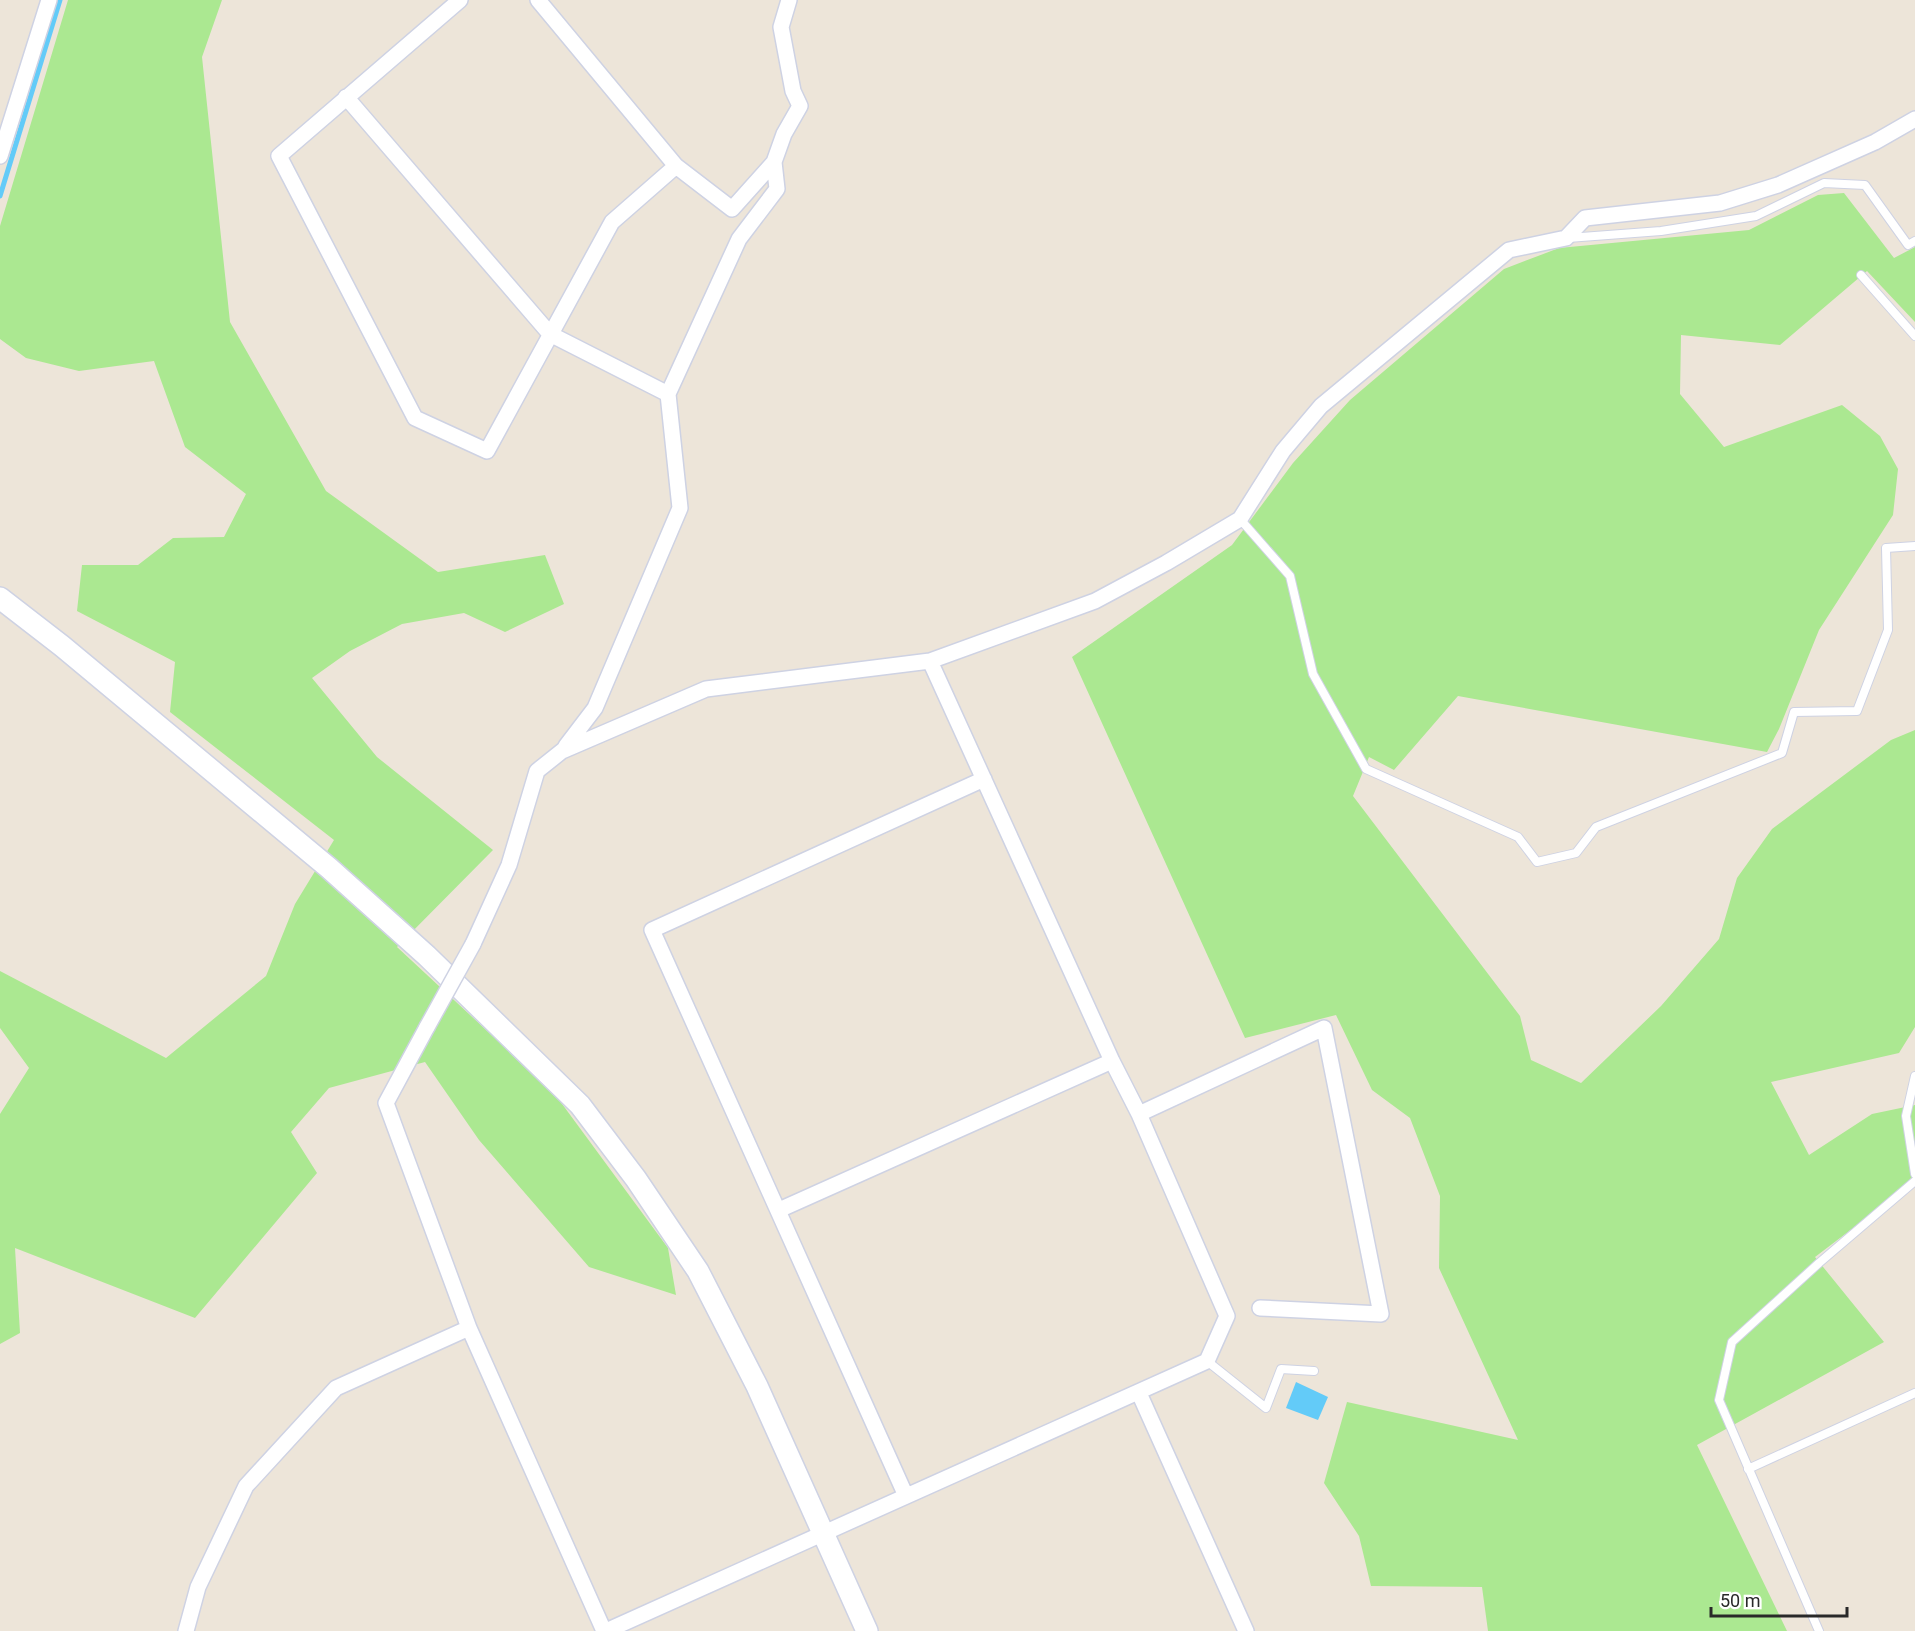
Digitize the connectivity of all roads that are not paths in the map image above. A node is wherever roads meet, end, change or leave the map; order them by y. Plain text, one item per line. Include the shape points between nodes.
1 (49, 0) edge
2 (460, 0) edge
3 (538, 0) edge
4 (789, 0) edge
5 (346, 97) junction
6 (1915, 119) edge
7 (0, 156) edge
8 (774, 162) junction
9 (676, 166) junction
10 (1566, 238) junction
11 (1915, 241) edge
12 (1861, 275) dead end
13 (550, 334) junction
14 (1915, 336) edge
15 (668, 394) junction
16 (1240, 519) junction
17 (1915, 546) edge
18 (0, 598) edge
19 (930, 662) junction
20 (562, 751) junction
21 (984, 779) junction
22 (1112, 1061) junction
23 (1915, 1076) edge
24 (1139, 1114) junction
25 (1915, 1174) edge
26 (1915, 1181) edge
27 (779, 1210) junction
28 (1260, 1308) dead end
29 (469, 1328) junction
30 (1207, 1361) junction
31 (1314, 1371) dead end
32 (1139, 1393) junction
33 (1915, 1393) edge
34 (1748, 1469) junction
35 (906, 1496) junction
36 (824, 1532) junction
37 (186, 1631) edge
38 (605, 1631) edge
39 (867, 1631) edge
40 (1246, 1631) edge
41 (1819, 1631) edge

1 - 7 street
2 - 5 street
3 - 9 street
4 - 8 street via 781,27 793,91 800,106
5 - 13 street
5 - 13 street via 279,156 415,418 487,451
6 - 10 street via 1865,147 1778,185 1720,203 1585,218
8 - 9 street via 732,209
8 - 15 street via 777,189 738,239
9 - 13 street via 612,222
10 - 11 lane via 1661,231 1756,216 1824,183 1865,185 1908,245
10 - 16 street via 1509,250 1321,406 1283,451
12 - 14 lane
13 - 15 street
15 - 20 street via 680,508 595,708
16 - 17 lane via 1290,576 1313,674 1366,769 1518,837 1537,862 1576,852 1596,827 1782,753 1794,712 1857,711 1888,630 1886,548
16 - 19 street via 1095,601
18 - 36 street via 328,868 427,956 580,1104 698,1271 758,1386
19 - 20 street via 706,689
19 - 21 street
20 - 29 street, bridge via 537,771 509,865 473,944 387,1103
21 - 22 street
21 - 27 street via 652,930
22 - 24 street
22 - 27 street
23 - 25 lane via 1906,1116
24 - 28 street via 1324,1028 1381,1314
24 - 30 street via 1227,1316
26 - 34 lane via 1732,1342 1719,1400
27 - 35 street
29 - 37 street via 336,1388 246,1486 198,1587
29 - 38 street
30 - 31 lane via 1266,1408 1281,1368
30 - 32 street
32 - 35 street
32 - 40 street
33 - 34 lane
34 - 41 lane
35 - 36 street
36 - 38 street
36 - 39 street

